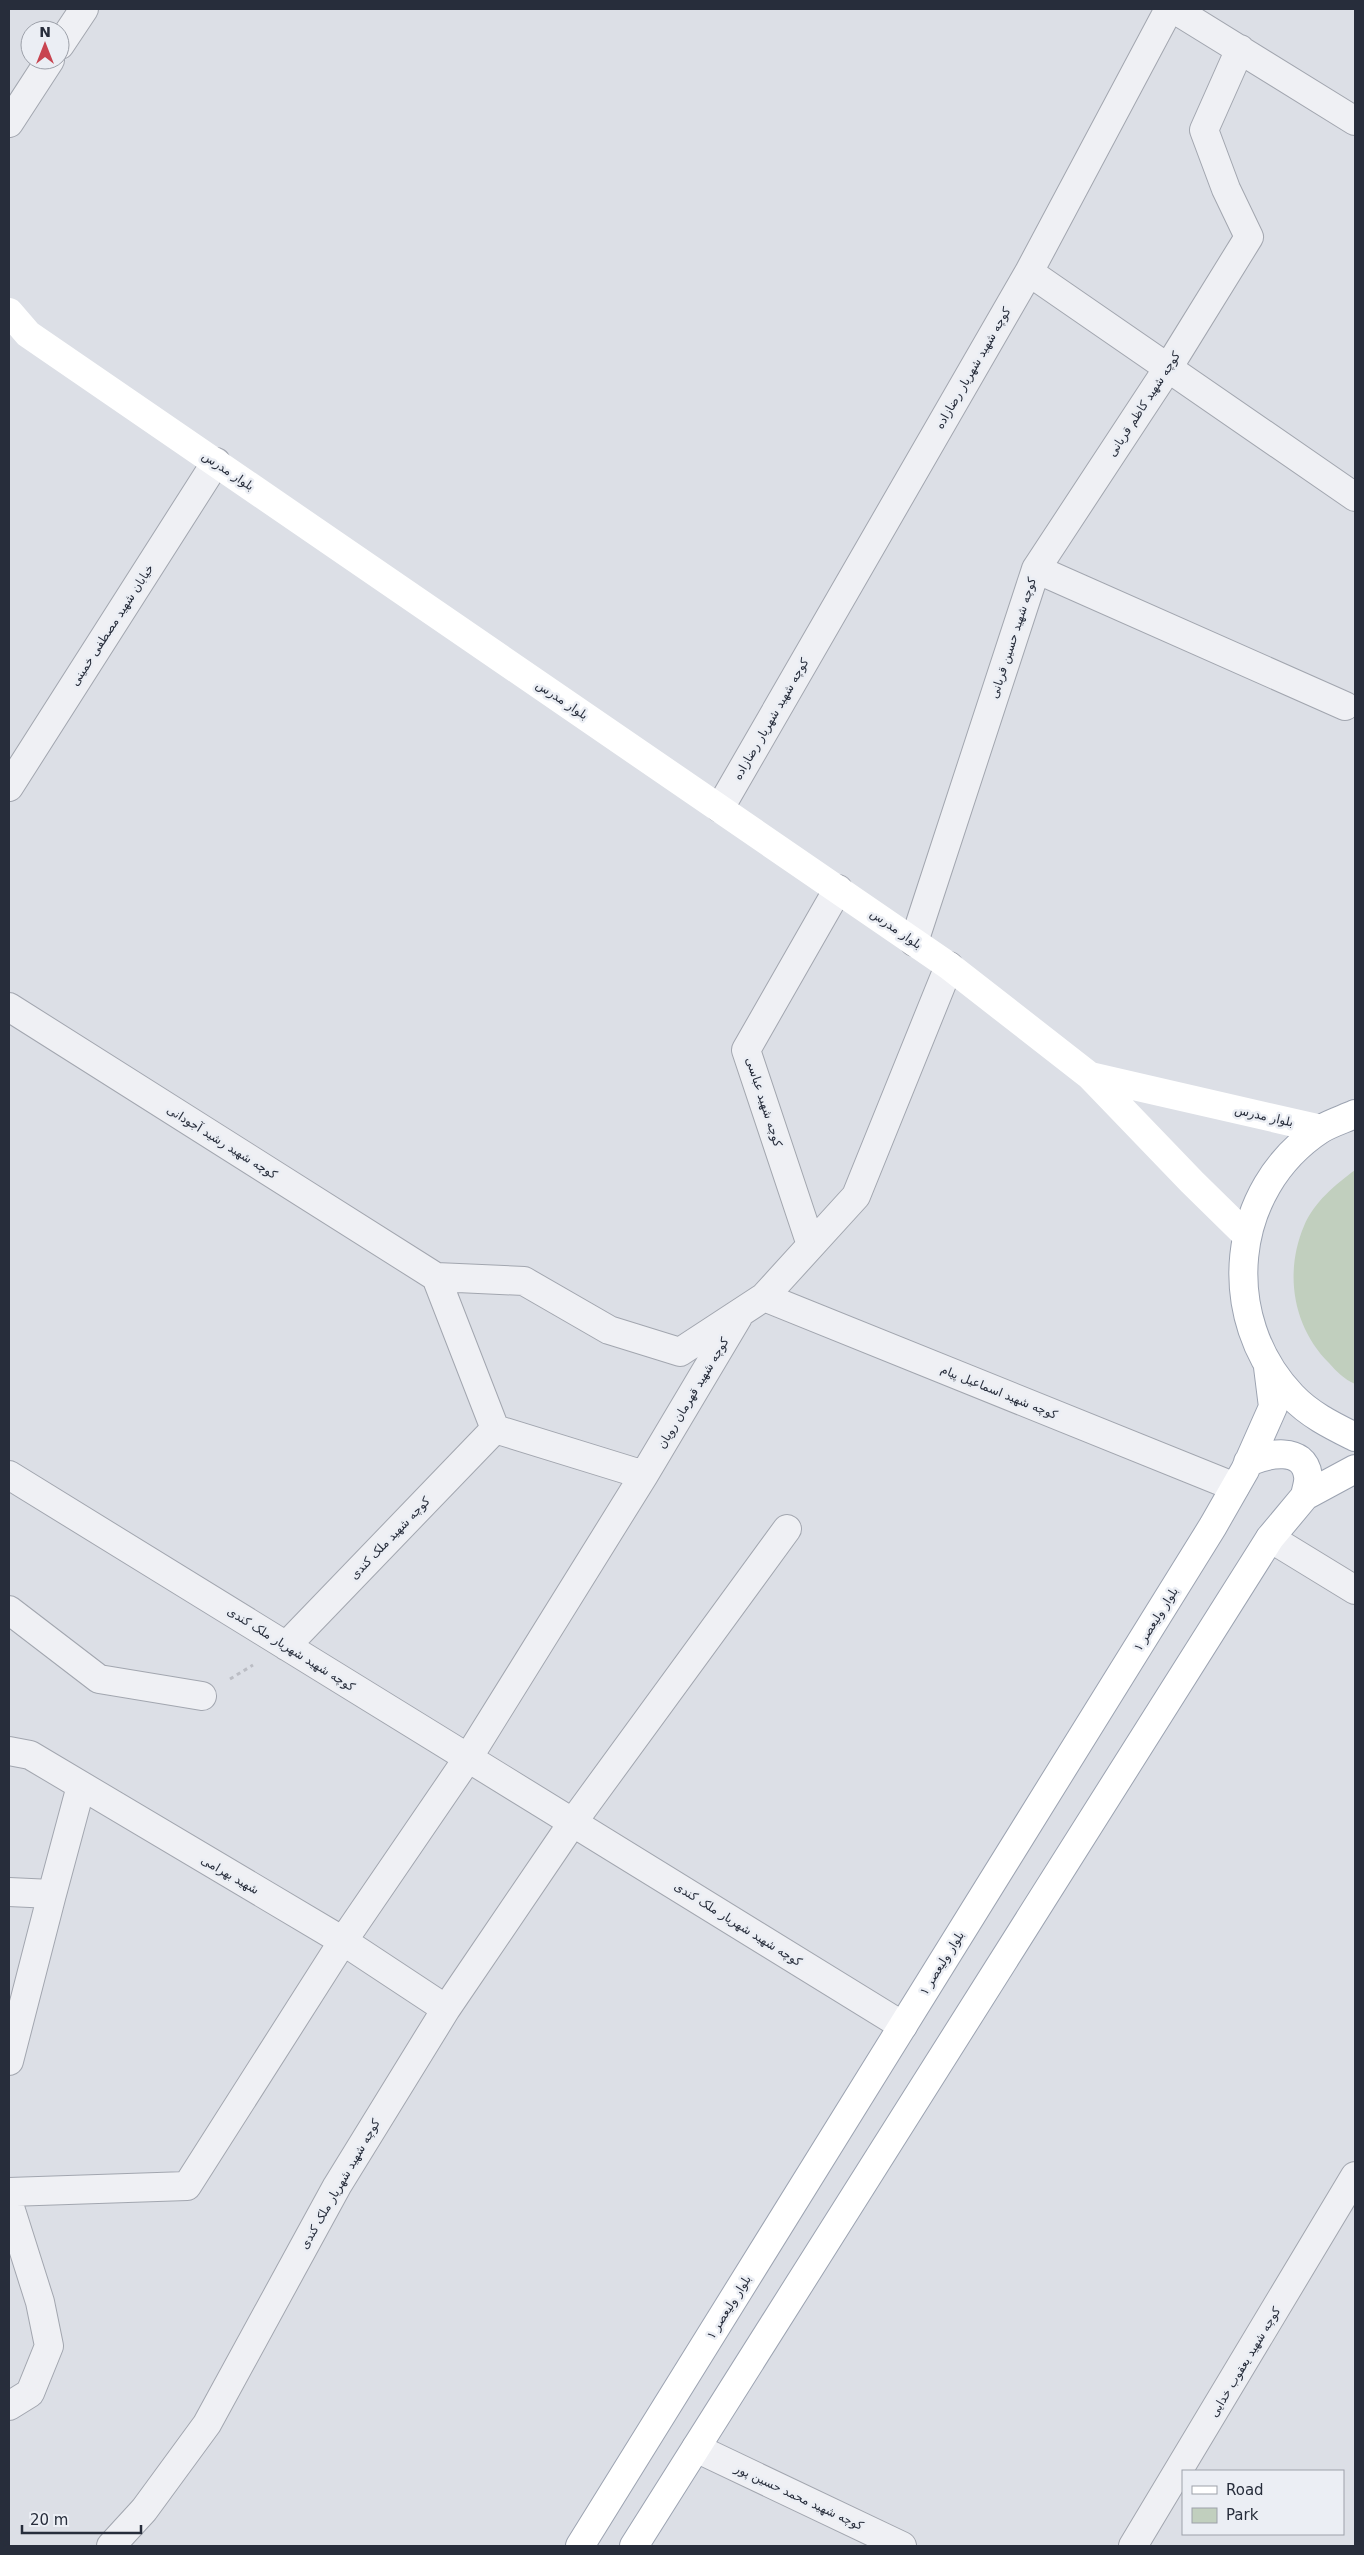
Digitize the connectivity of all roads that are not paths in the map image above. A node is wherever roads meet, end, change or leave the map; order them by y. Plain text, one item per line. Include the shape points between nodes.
1 (84, 9) edge
2 (1169, 9) edge
3 (1174, 9) edge
4 (70, 30) edge
5 (1240, 49) junction
6 (43, 70) edge
7 (1355, 120) edge
8 (9, 123) edge
9 (1029, 272) junction
10 (9, 312) edge
11 (18, 331) edge
12 (1168, 368) junction
13 (216, 462) junction
14 (1355, 497) edge
15 (1036, 569) junction
16 (1345, 706) dead end
17 (9, 787) edge
18 (720, 808) junction
19 (838, 889) junction
20 (914, 942) junction
21 (949, 966) junction
22 (9, 1007) edge
23 (1090, 1076) junction
24 (1355, 1114) edge
25 (1321, 1129) junction
26 (1246, 1235) junction
27 (811, 1245) junction
28 (436, 1276) junction
29 (752, 1304) junction
30 (1268, 1367) junction
31 (495, 1429) junction
32 (1355, 1437) edge
33 (1248, 1462) junction
34 (1355, 1469) edge
35 (9, 1475) edge
36 (644, 1475) junction
37 (1235, 1487) junction
38 (1305, 1496) junction
39 (787, 1529) dead end
40 (1270, 1538) junction
41 (1355, 1590) edge
42 (9, 1610) edge
43 (286, 1646) junction
44 (202, 1696) road end
45 (9, 1751) edge
46 (468, 1758) junction
47 (81, 1786) junction
48 (573, 1822) junction
49 (9, 1892) edge
50 (52, 1894) junction
51 (343, 1941) junction
52 (446, 2009) junction
53 (903, 2026) junction
54 (11, 2048) edge
55 (1355, 2176) edge
56 (9, 2192) edge
57 (9, 2204) edge
58 (9, 2406) edge
59 (696, 2448) junction
60 (111, 2546) edge
61 (580, 2546) edge
62 (634, 2546) edge
63 (902, 2546) edge
64 (1133, 2546) edge

1 - 4 street
2 - 9 street
3 - 5 street
5 - 7 street
5 - 12 street, کوچه شهید کاظم قربانی via 1204,130 1226,189 1249,237
6 - 8 street
9 - 12 street
9 - 18 street, کوچه شهید شهریار رضازاده
10 - 11 main road, بلوار مدرس
11 - 13 main road, بلوار مدرس
12 - 14 street
12 - 15 street, کوچه شهید کاظم قربانی
13 - 17 street, خیابان شهید مصطفی خمینی
13 - 18 main road, بلوار مدرس
15 - 16 street, کوچه شهید حسین قربانی
15 - 20 street, کوچه شهید حسین قربانی
18 - 19 main road, بلوار مدرس
19 - 20 main road, بلوار مدرس
19 - 27 street, کوچه شهید عباسی via 746,1050
20 - 21 main road, بلوار مدرس
21 - 23 main road, بلوار مدرس
21 - 27 street via 856,1196
22 - 28 street, کوچه شهید رشید آجودانی
23 - 25 main road, بلوار مدرس
23 - 26 main road, بلوار مدرس
24 - 25 main road
25 - 26 main road via 1287,1158 1262,1194
26 - 30 main road via 1242,1280 1250,1326
27 - 29 street
28 - 29 street via 524,1281 609,1330 680,1352
28 - 31 street
29 - 36 street, کوچه شهید قهرمان رویان
29 - 37 street, کوچه شهید اسماعیل پیام
30 - 32 main road via 1293,1397 1322,1421
30 - 33 main road, بلوار ولیعصر ۱ via 1273,1407
31 - 36 street
31 - 43 street, کوچه شهید ملک کندی
33 - 37 main road, بلوار ولیعصر ۱
33 - 38 main road via 1268,1454 1287,1454 1301,1462 1308,1475
34 - 38 main road
35 - 43 street, کوچه شهید شهریار ملک کندی
36 - 46 street, کوچه شهید قهرمان رویان
37 - 53 main road, بلوار ولیعصر ۱
38 - 40 main road
39 - 48 street, کوچه شهید شهریار ملک کندی
40 - 41 street
40 - 59 main road
42 - 44 street via 99,1679
43 - 46 street, کوچه شهید شهریار ملک کندی
45 - 47 street, شهید بهرامی via 30,1755
46 - 48 street, کوچه شهید شهریار ملک کندی
46 - 51 street, کوچه شهید قهرمان رویان
47 - 50 street
47 - 51 street, شهید بهرامی
48 - 52 street, کوچه شهید شهریار ملک کندی
48 - 53 street, کوچه شهید شهریار ملک کندی
49 - 50 street
50 - 54 street
51 - 52 street, شهید بهرامی
51 - 56 street, کوچه شهید قهرمان رویان via 187,2186
52 - 60 street, کوچه شهید شهریار ملک کندی via 337,2186 207,2424 144,2510
53 - 61 main road, بلوار ولیعصر ۱
55 - 64 street, کوچه شهید یعقوب خدایی
57 - 58 street via 40,2302 49,2346 30,2393
59 - 62 main road
59 - 63 street, کوچه شهید محمد حسین پور

